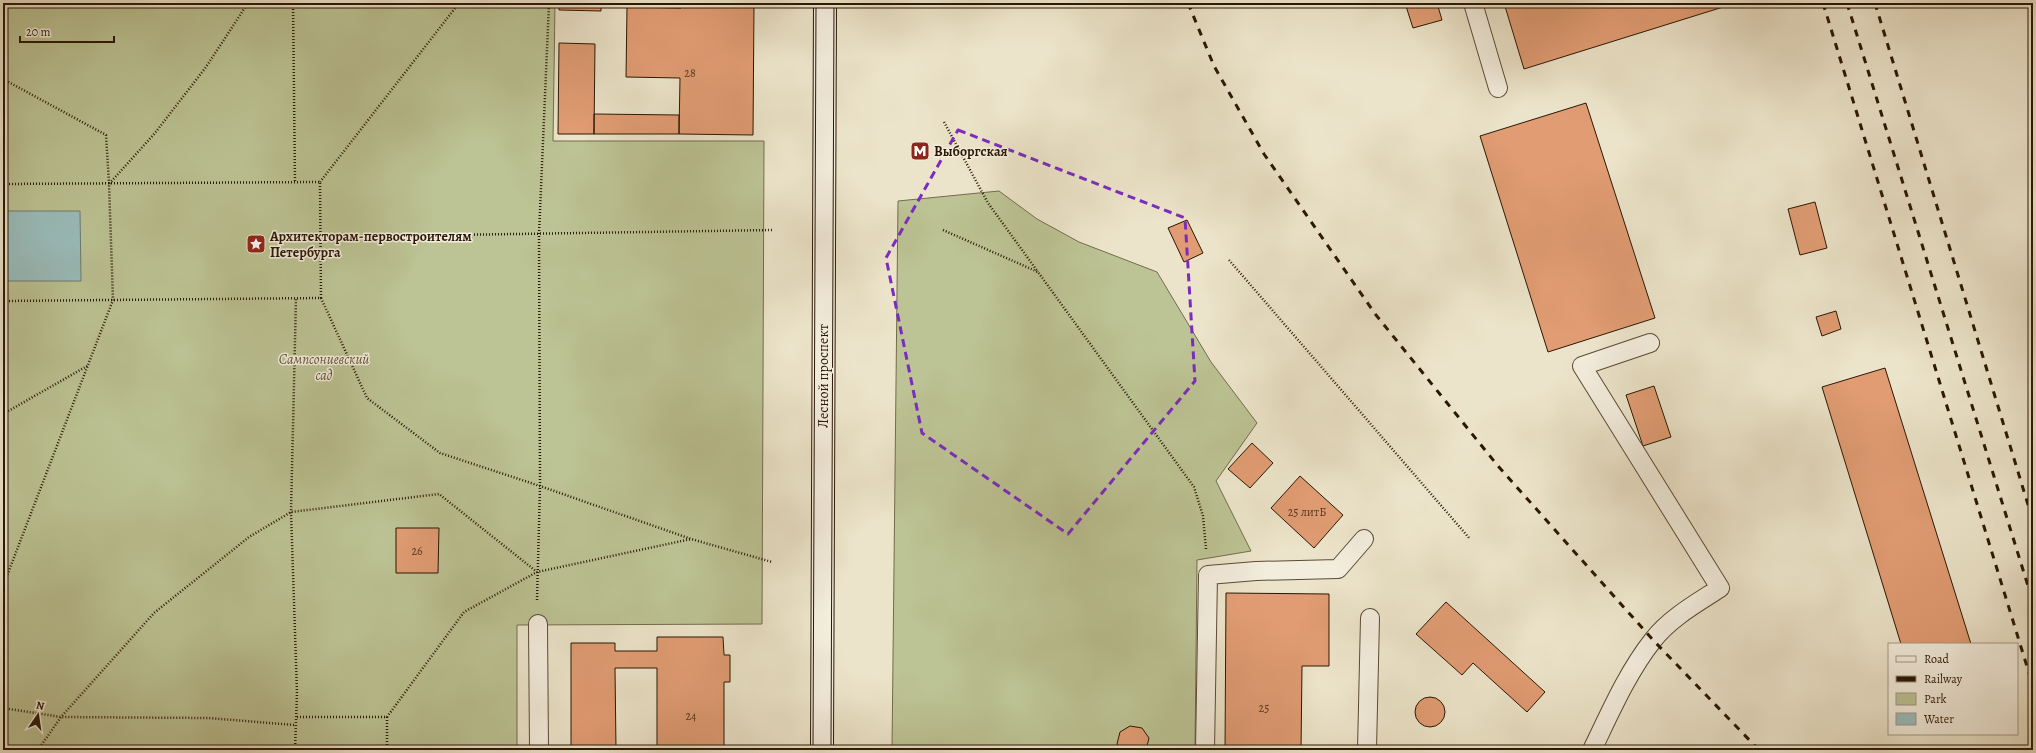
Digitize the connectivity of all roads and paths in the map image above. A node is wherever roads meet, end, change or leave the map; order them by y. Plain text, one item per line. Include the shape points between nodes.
1 (248, 3) edge
2 (293, 3) edge
3 (459, 3) edge
4 (548, 3) edge
5 (825, 3) edge
6 (1473, 3) edge
7 (3, 79) edge
8 (1498, 88) dead end
9 (944, 122) dead end
10 (294, 182) junction
11 (320, 182) junction
12 (3, 184) edge
13 (109, 184) junction
14 (774, 230) dead end
15 (943, 230) dead end
16 (539, 234) junction
17 (321, 237) junction
18 (1229, 260) dead end
19 (1038, 272) junction
20 (296, 298) junction
21 (321, 298) junction
22 (3, 300) edge
23 (113, 300) junction
24 (1650, 344) dead end
25 (89, 365) junction
26 (3, 414) edge
27 (540, 486) junction
28 (291, 512) junction
29 (691, 539) junction
30 (1364, 539) dead end
31 (1470, 539) dead end
32 (772, 562) dead end
33 (537, 572) junction
34 (1208, 575) junction
35 (3, 586) edge
36 (1370, 618) dead end
37 (538, 624) joint
38 (3, 708) edge
39 (297, 716) junction
40 (61, 717) junction
41 (387, 717) junction
42 (295, 725) junction
43 (38, 750) edge
44 (295, 750) edge
45 (387, 750) edge
46 (538, 750) edge
47 (822, 750) edge
48 (1205, 750) edge
49 (1367, 750) edge
50 (1592, 750) edge

1 - 13 path via 206,67 155,133
2 - 10 path
3 - 11 path
4 - 16 path
5 - 47 main road, Лесной проспект
6 - 8 lane
7 - 13 path via 106,135
9 - 19 path via 988,203
10 - 11 path
10 - 13 path
11 - 17 path
12 - 13 path
13 - 23 path
14 - 16 path
15 - 19 path
16 - 17 path
16 - 27 path
17 - 21 path
18 - 31 path
19 - 34 path via 1194,487 1203,516
20 - 21 path
20 - 23 path
20 - 28 path
21 - 27 path via 367,398 440,453
22 - 23 path
23 - 25 path
24 - 50 lane via 1582,366 1720,588 1676,618 1653,640 1612,706
25 - 26 path
25 - 35 path
27 - 29 path
27 - 33 path
28 - 33 path via 439,494
28 - 39 path
28 - 40 path via 249,537 154,613
29 - 32 path
29 - 33 path
30 - 34 lane via 1338,569
33 - 37 path
33 - 41 path via 464,612
34 - 48 lane
36 - 49 lane
37 - 46 lane
38 - 40 path
39 - 41 path
39 - 42 path
40 - 42 path via 208,718
40 - 43 path
41 - 45 path
42 - 44 path

